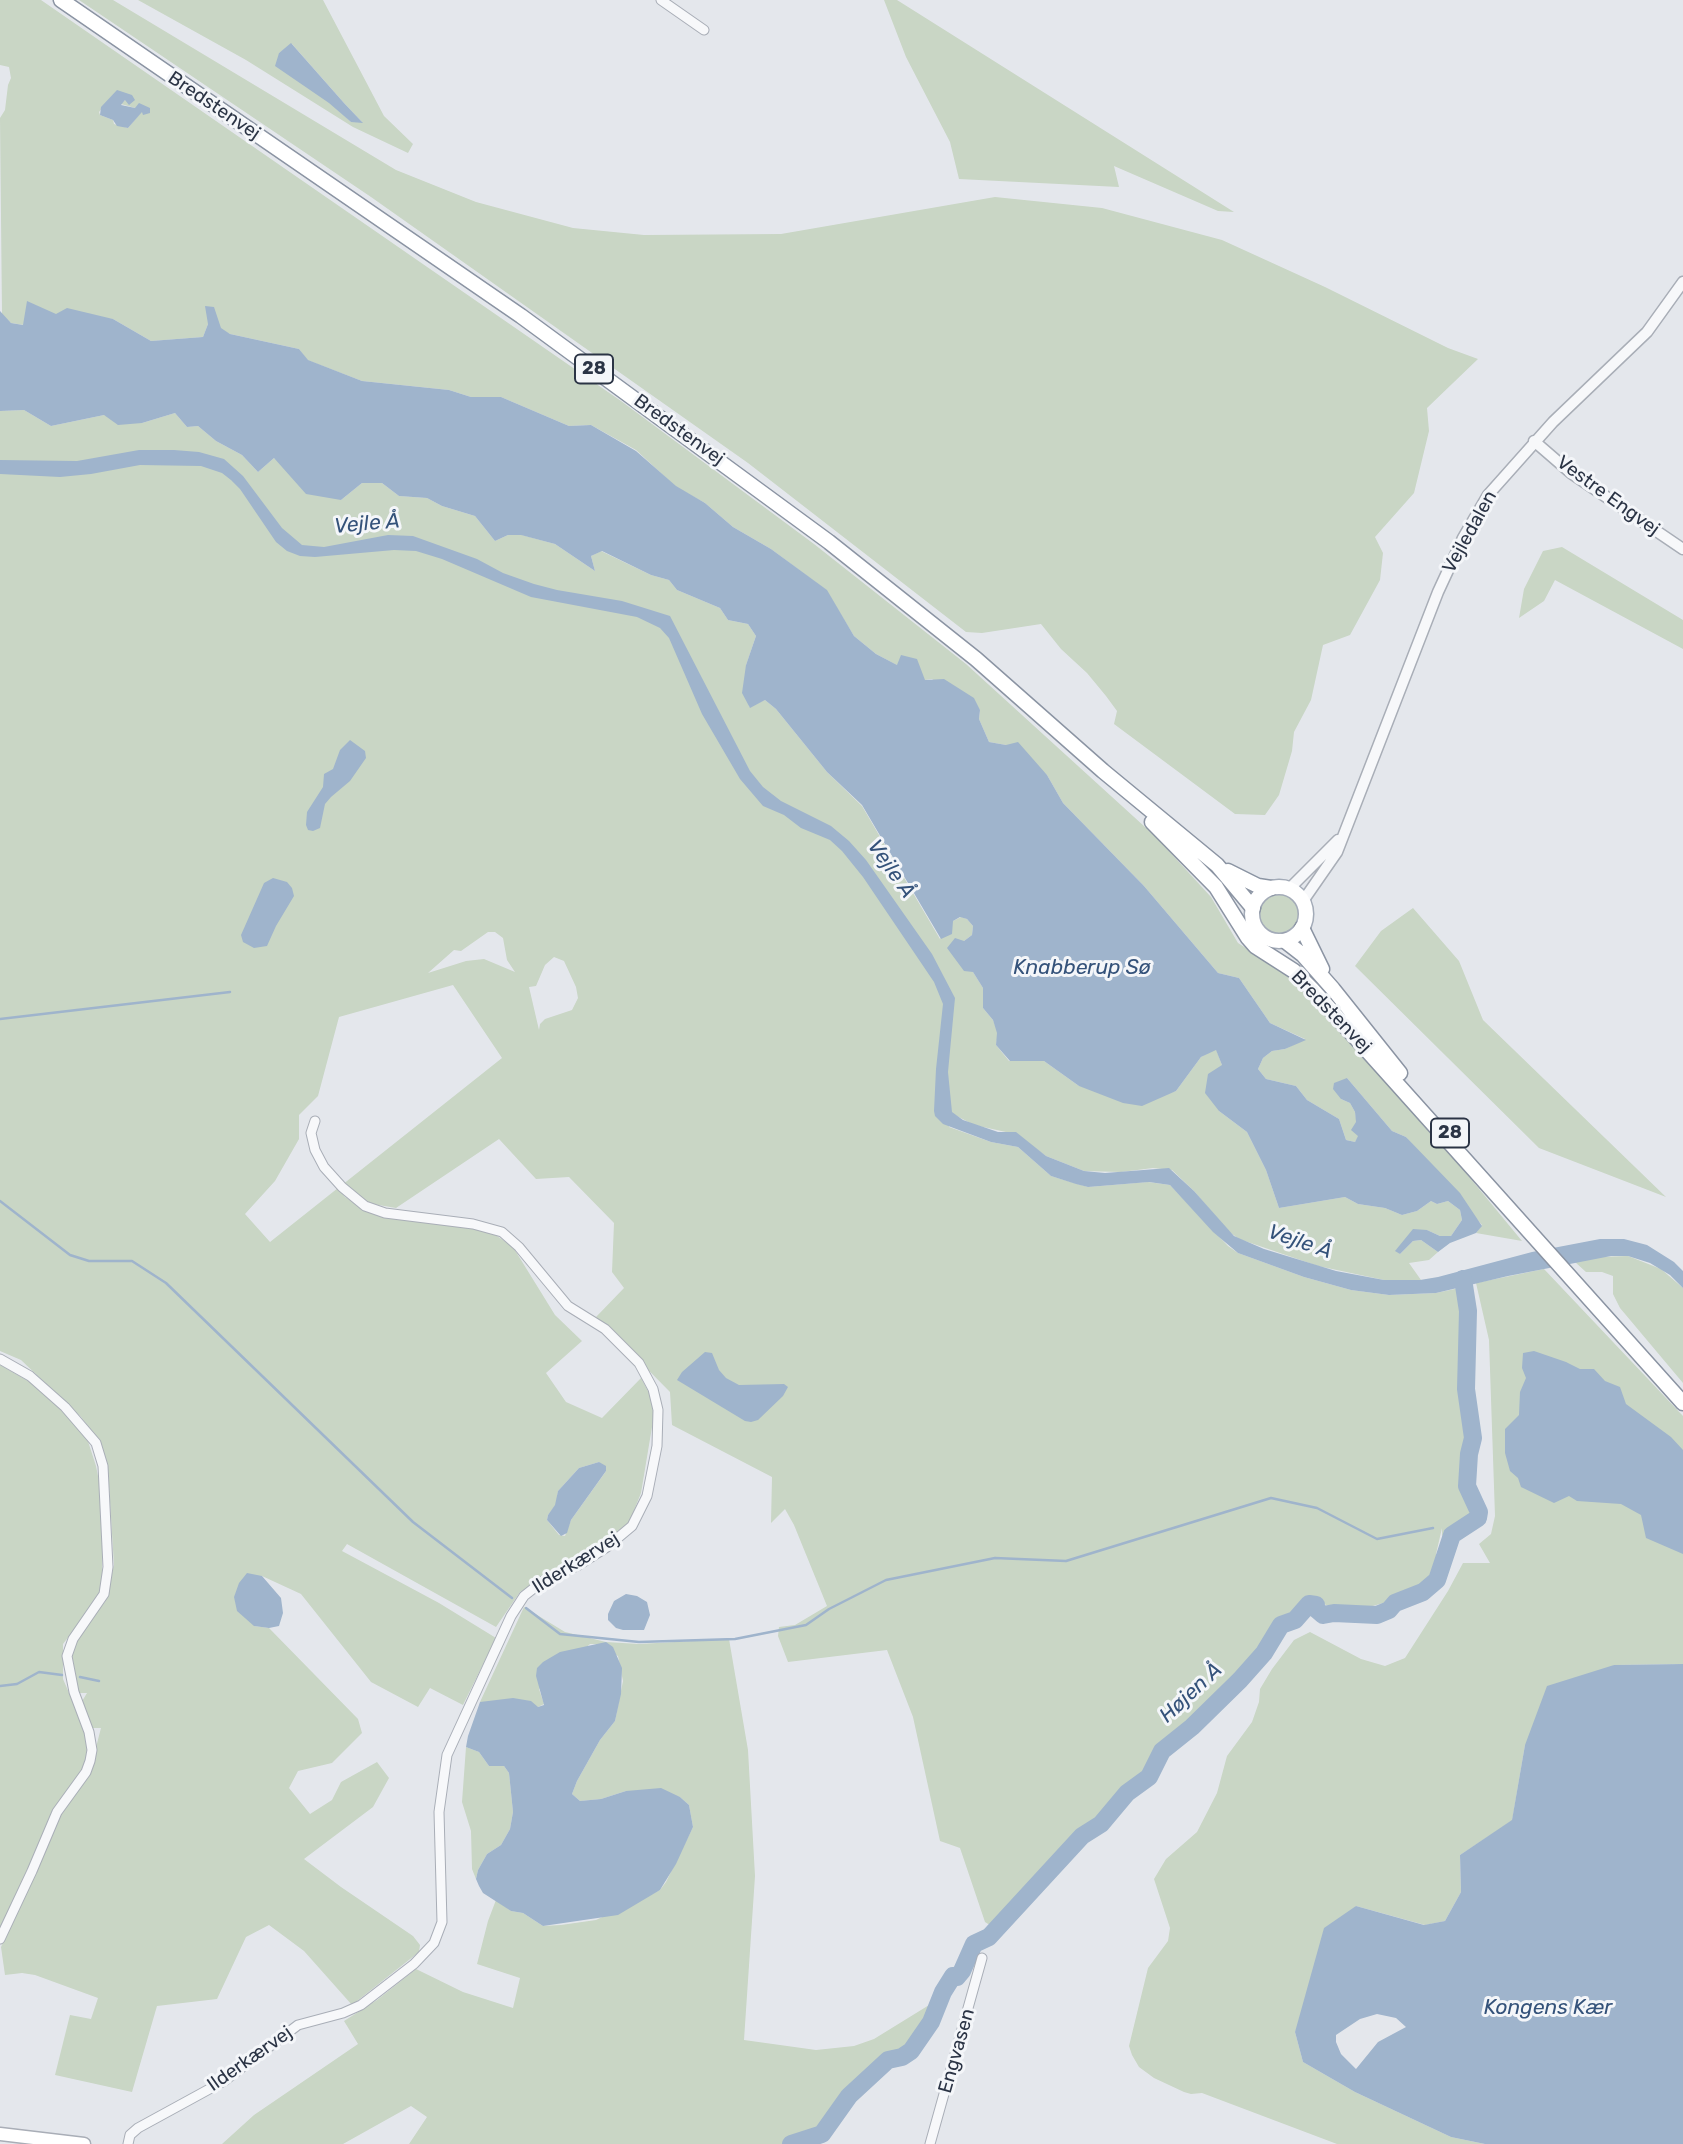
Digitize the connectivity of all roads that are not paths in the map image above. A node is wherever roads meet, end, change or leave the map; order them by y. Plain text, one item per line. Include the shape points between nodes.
1 (61, 0) edge
2 (661, 0) edge
3 (704, 30) dead end
4 (1683, 282) edge
5 (1534, 441) junction
6 (1683, 549) edge
7 (1103, 771) junction
8 (1342, 835) junction
9 (1217, 865) junction
10 (1271, 888) junction
11 (1289, 889) junction
12 (1303, 901) junction
13 (1253, 908) junction
14 (1302, 928) junction
15 (1284, 941) junction
16 (1333, 989) junction
17 (315, 1121) dead end
18 (1527, 1228) junction
19 (0, 1359) edge
20 (1683, 1403) edge
21 (0, 1939) edge
22 (982, 1958) dead end
23 (0, 2134) edge
24 (84, 2144) edge
25 (128, 2144) edge
26 (930, 2144) edge

1 - 7 main road, Bredstenvej / 28 via 679,430 976,659
2 - 3 street
4 - 5 street, Vejledalen via 1647,332
5 - 6 street, Vestre Engvej
5 - 8 street, Vejledalen via 1488,495 1463,538
7 - 9 main road, Bredstenvej / 28
7 - 18 main road, Bredstenvej / 28 via 1216,887 1248,938 1307,983
8 - 11 street, Vejledalen
8 - 12 street, Vejledalen via 1337,852
9 - 10 main road, Bredstenvej / 28
9 - 13 main road, Bredstenvej / 28
10 - 11 main road, 28
10 - 13 main road via 1257,897
11 - 12 main road
12 - 14 main road, 28 via 1306,917
13 - 15 main road, 28 via 1252,920 1262,935
14 - 15 main road
14 - 16 main road, Bredstenvej / 28
15 - 16 main road, Bredstenvej / 28
16 - 18 main road, Bredstenvej / 28
17 - 25 street, Ilderkærvej via 311,1133 324,1167 365,1206 502,1232 568,1306 605,1329 639,1363 658,1410 648,1496 632,1526 577,1566 543,1581 524,1596 511,1616 447,1755 439,1812 442,1922 434,1943 361,2005 298,2025 224,2081 138,2128
18 - 20 main road, Bredstenvej / 28
19 - 21 street via 48,1391 96,1443 103,1466 108,1567 104,1594 73,1639 67,1656 89,1732 90,1760 57,1812
22 - 26 street, Engvasen
23 - 24 main road

